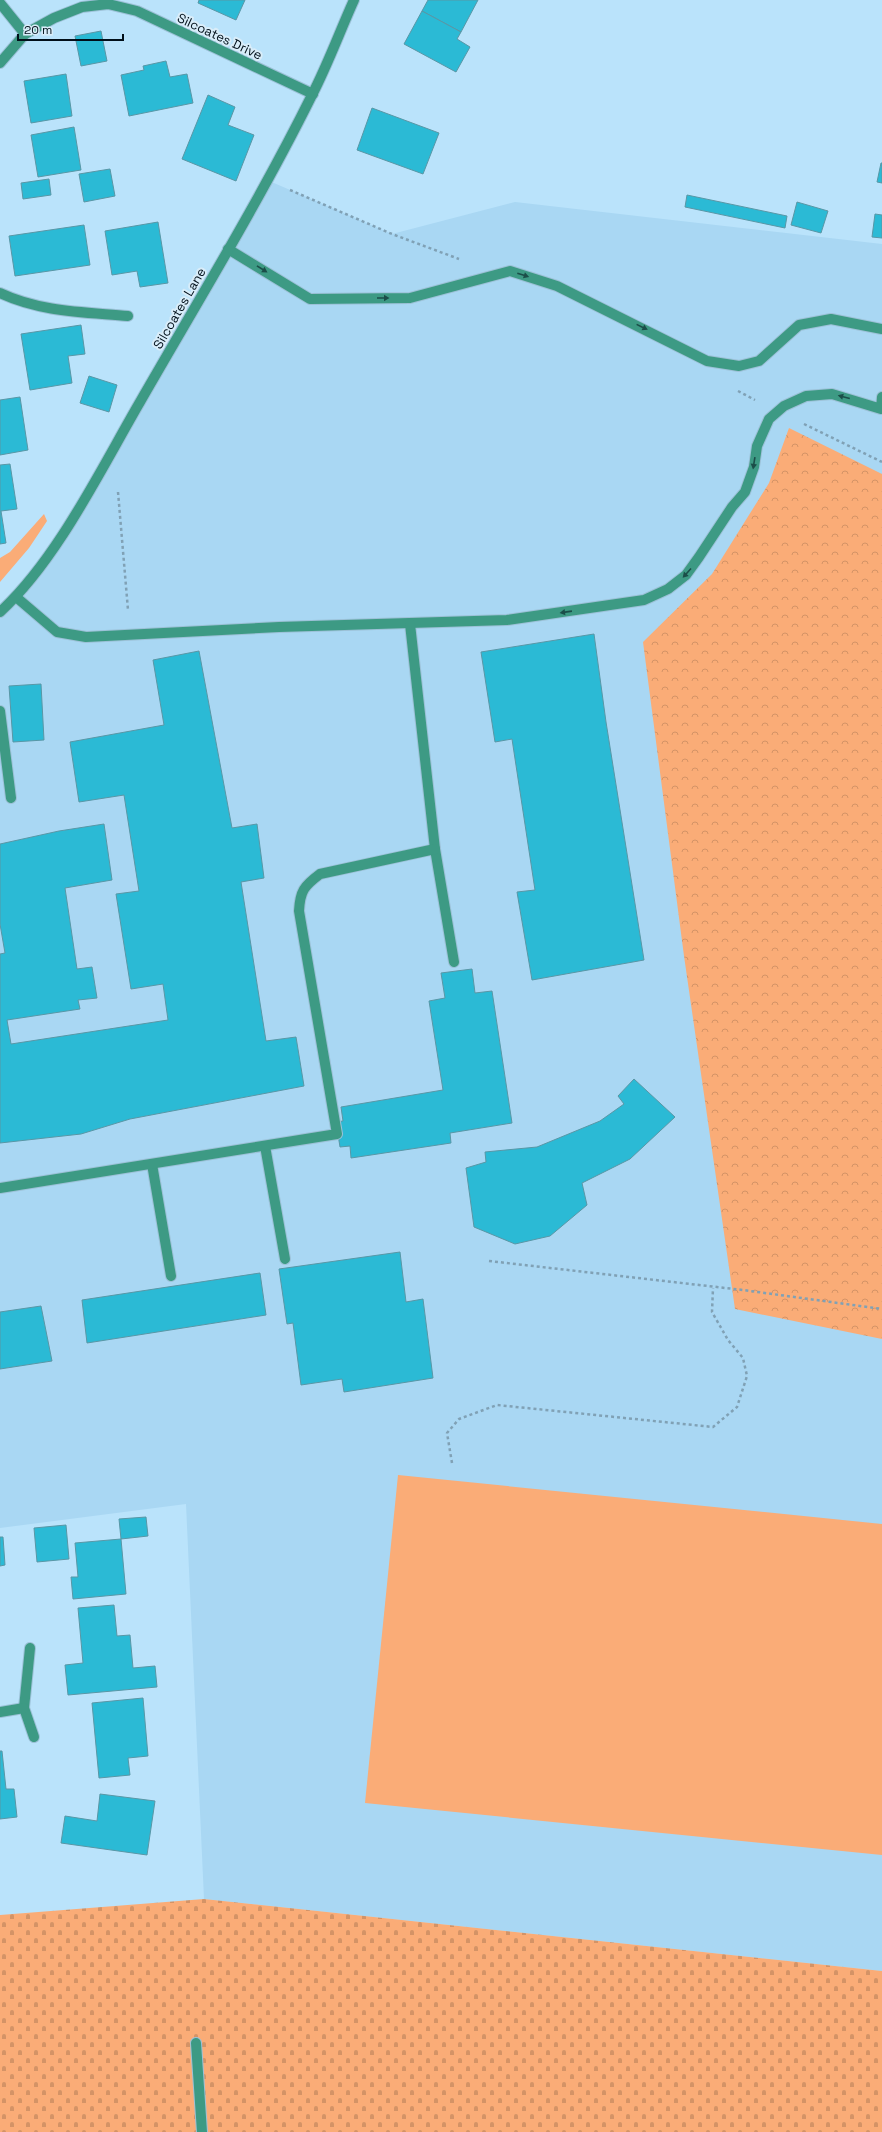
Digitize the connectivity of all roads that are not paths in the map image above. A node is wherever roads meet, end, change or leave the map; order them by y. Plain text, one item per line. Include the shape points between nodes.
1 (354, 0) edge
2 (0, 3) edge
3 (25, 34) junction
4 (0, 63) edge
5 (313, 94) junction
6 (228, 249) junction
7 (0, 293) edge
8 (128, 316) dead end
9 (882, 329) edge
10 (882, 397) edge
11 (16, 597) junction
12 (0, 612) edge
13 (410, 624) junction
14 (0, 711) edge
15 (11, 798) dead end
16 (435, 849) junction
17 (454, 962) dead end
18 (265, 1146) junction
19 (152, 1164) junction
20 (0, 1188) edge
21 (285, 1259) dead end
22 (171, 1276) dead end
23 (30, 1648) dead end
24 (24, 1708) junction
25 (0, 1712) edge
26 (34, 1737) dead end
27 (196, 2043) dead end
28 (202, 2132) edge

1 - 5 street, Silcoates Lane
2 - 3 street
3 - 4 street, Silcoates Drive
3 - 5 street, Silcoates Drive via 54,18 82,7 108,4 137,11
5 - 6 street, Silcoates Lane
6 -> 9 street via 310,299 410,298 510,271 557,286 707,360 739,366 759,361 799,325 831,319
6 - 11 street, Silcoates Lane via 65,530
7 - 8 street via 18,302 45,308
10 -> 13 street via 881,409 832,394 806,396 784,406 769,419 756,446 754,467 745,492 686,575 668,589 644,600 506,620
11 - 12 street, Silcoates Lane
11 - 13 street via 57,632 86,637
13 - 16 street
14 - 15 street
16 - 17 street
16 - 18 street via 320,874 308,883 300,895 299,911 337,1134
18 - 19 street
18 - 21 street
19 - 20 street
19 - 22 street
23 - 24 street
24 - 25 street
24 - 26 street
27 - 28 street

